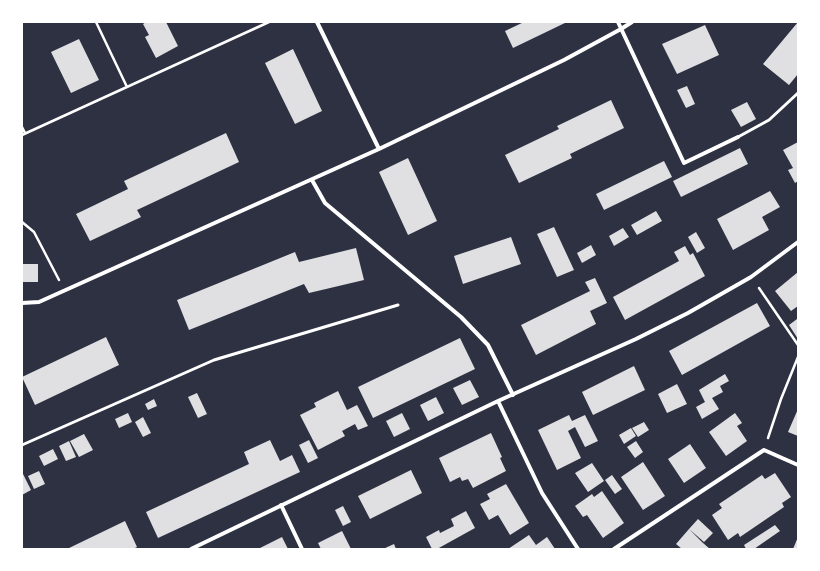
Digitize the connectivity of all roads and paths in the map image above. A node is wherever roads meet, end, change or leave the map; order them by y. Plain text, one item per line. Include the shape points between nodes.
1 (96, 22) edge
2 (269, 22) edge
3 (317, 22) edge
4 (618, 22) edge
5 (632, 22) edge
6 (621, 29) junction
7 (127, 87) junction
8 (798, 93) edge
9 (22, 127) edge
10 (24, 134) edge
11 (738, 136) joint
12 (379, 150) junction
13 (312, 180) junction
14 (22, 222) edge
15 (798, 242) edge
16 (751, 277) junction
17 (64, 290) junction
18 (22, 303) edge
19 (398, 305) dead end
20 (798, 345) edge
21 (798, 357) edge
22 (512, 395) junction
23 (498, 402) junction
24 (22, 445) edge
25 (764, 450) junction
26 (798, 465) edge
27 (281, 505) junction
28 (191, 549) edge
29 (302, 549) edge
30 (578, 549) edge
31 (614, 549) edge

1 - 7 path
2 - 7 path
3 - 12 street
4 - 6 street
5 - 6 street
6 - 11 street via 684,163
6 - 12 street via 564,60
7 - 10 path
8 - 11 lane via 769,120
9 - 10 path
12 - 13 street
13 - 17 street
13 - 22 street via 325,203 461,317 488,345
14 - 17 path via 34,232
15 - 16 street
16 - 20 path
16 - 22 street via 636,339
17 - 18 street via 39,302
19 - 24 lane via 214,360
21 - 25 path
22 - 23 street
23 - 27 street
23 - 30 street via 542,493
25 - 26 street
25 - 31 street
27 - 28 street
27 - 29 street

